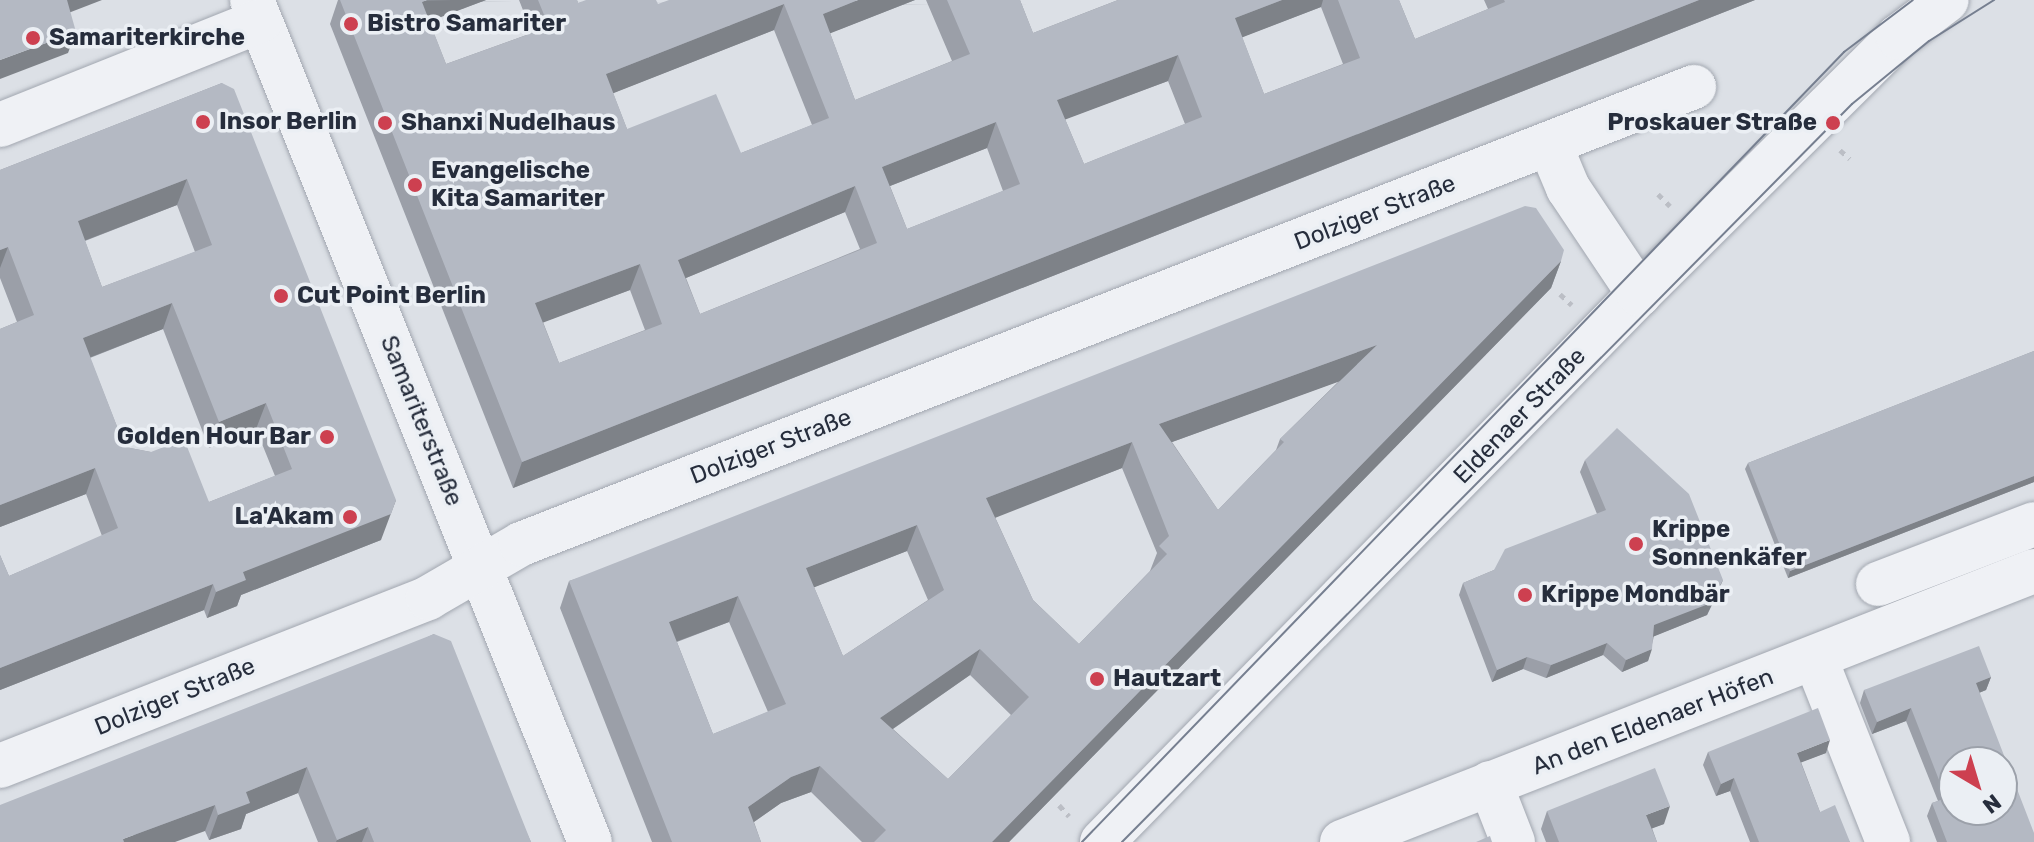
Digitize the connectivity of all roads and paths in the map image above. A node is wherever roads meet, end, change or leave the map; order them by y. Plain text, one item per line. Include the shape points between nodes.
1 (1947, 0) edge
2 (256, 11) edge
3 (1694, 87) dead end
4 (0, 125) edge
5 (1550, 145) junction
6 (1658, 194) dead end
7 (1670, 206) dead end
8 (1639, 294) junction
9 (2034, 524) edge
10 (480, 568) junction
11 (2034, 571) edge
12 (1878, 584) dead end
13 (1816, 660) junction
14 (0, 766) edge
15 (1490, 783) junction
16 (1127, 833) edge
17 (590, 842) edge
18 (1342, 842) edge
19 (1513, 842) edge
20 (1888, 842) edge

1 - 8 street, Eldenaer Straße via 1898,37
2 - 4 street
2 - 10 street, Samariterstraße
3 - 5 street, Dolziger Straße
5 - 8 street via 1568,188
5 - 10 street, Dolziger Straße via 521,544
6 - 7 path
8 - 16 street, Eldenaer Straße
9 - 12 street
10 - 14 street, Dolziger Straße via 428,598
10 - 17 street, Samariterstraße
11 - 13 street, An den Eldenaer Höfen
13 - 15 street, An den Eldenaer Höfen
13 - 20 street
15 - 18 street, An den Eldenaer Höfen
15 - 19 street

